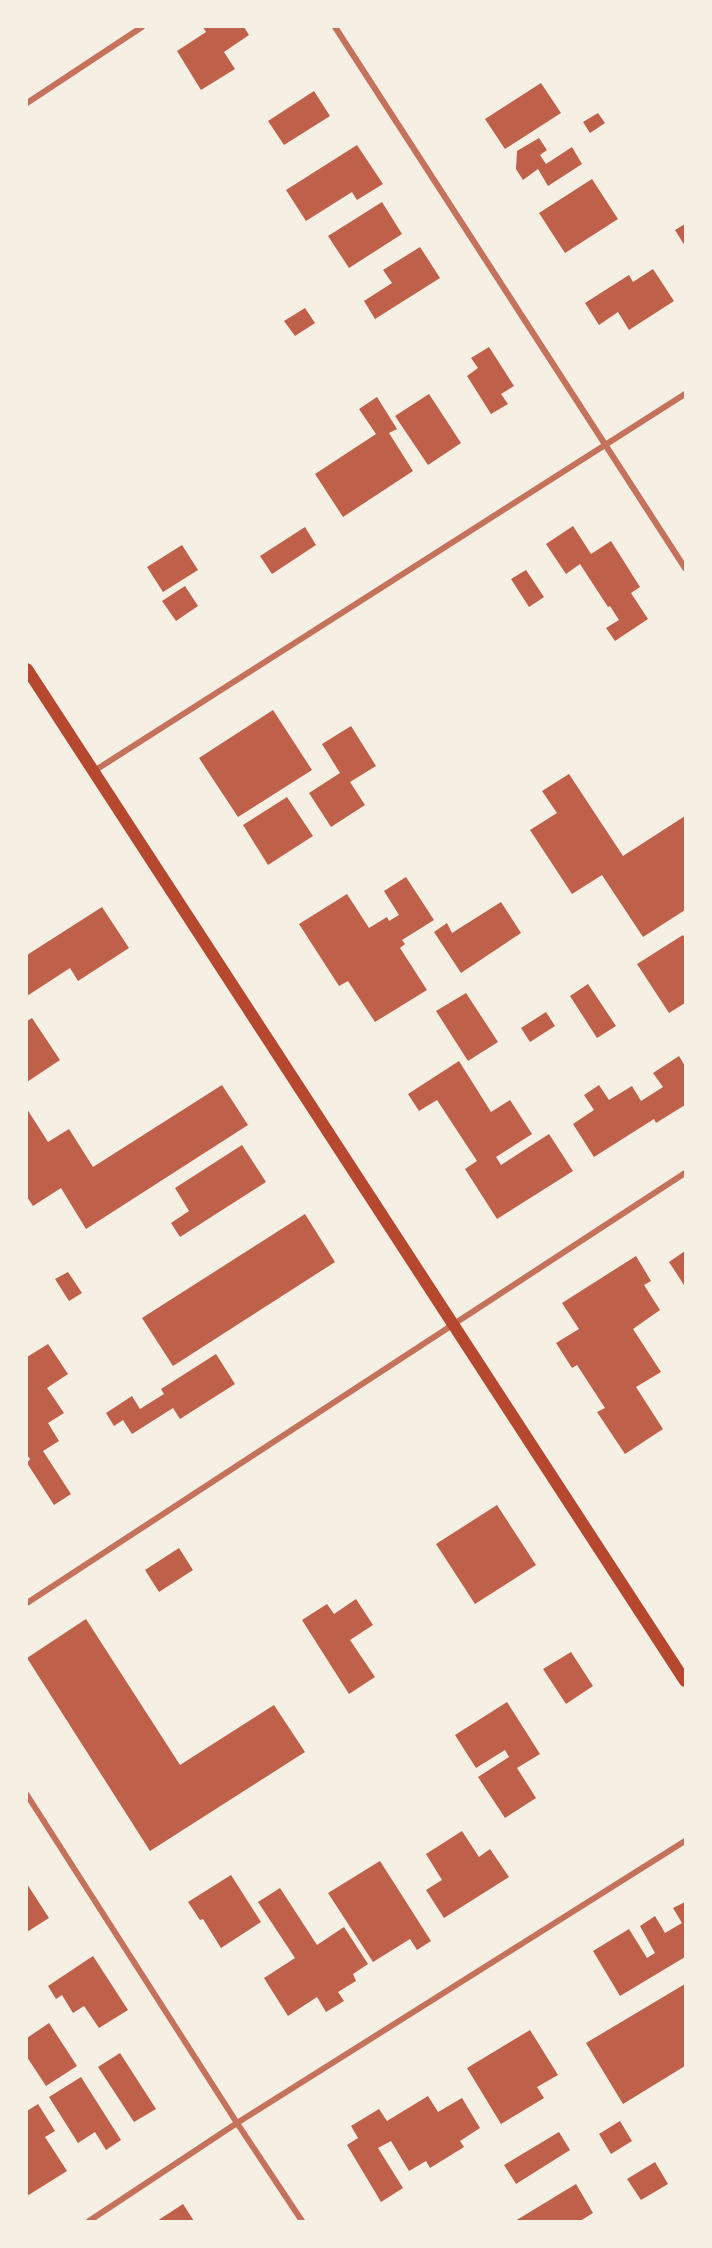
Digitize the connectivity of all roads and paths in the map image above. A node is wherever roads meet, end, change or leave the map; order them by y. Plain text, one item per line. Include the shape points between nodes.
1 (142, 27) edge
2 (335, 27) edge
3 (27, 103) edge
4 (685, 394) edge
5 (605, 447) junction
6 (685, 568) edge
7 (27, 669) edge
8 (93, 771) junction
9 (685, 1173) edge
10 (452, 1325) junction
11 (27, 1603) edge
12 (685, 1681) edge
13 (27, 1795) edge
14 (685, 1841) edge
15 (237, 2123) junction
16 (89, 2221) edge
17 (302, 2221) edge

1 - 3 street
2 - 5 street
4 - 5 street
5 - 6 street
5 - 8 street
7 - 8 main road
8 - 10 main road
9 - 10 street
10 - 11 street
10 - 12 main road
13 - 15 street
14 - 15 street
15 - 16 street
15 - 17 street

